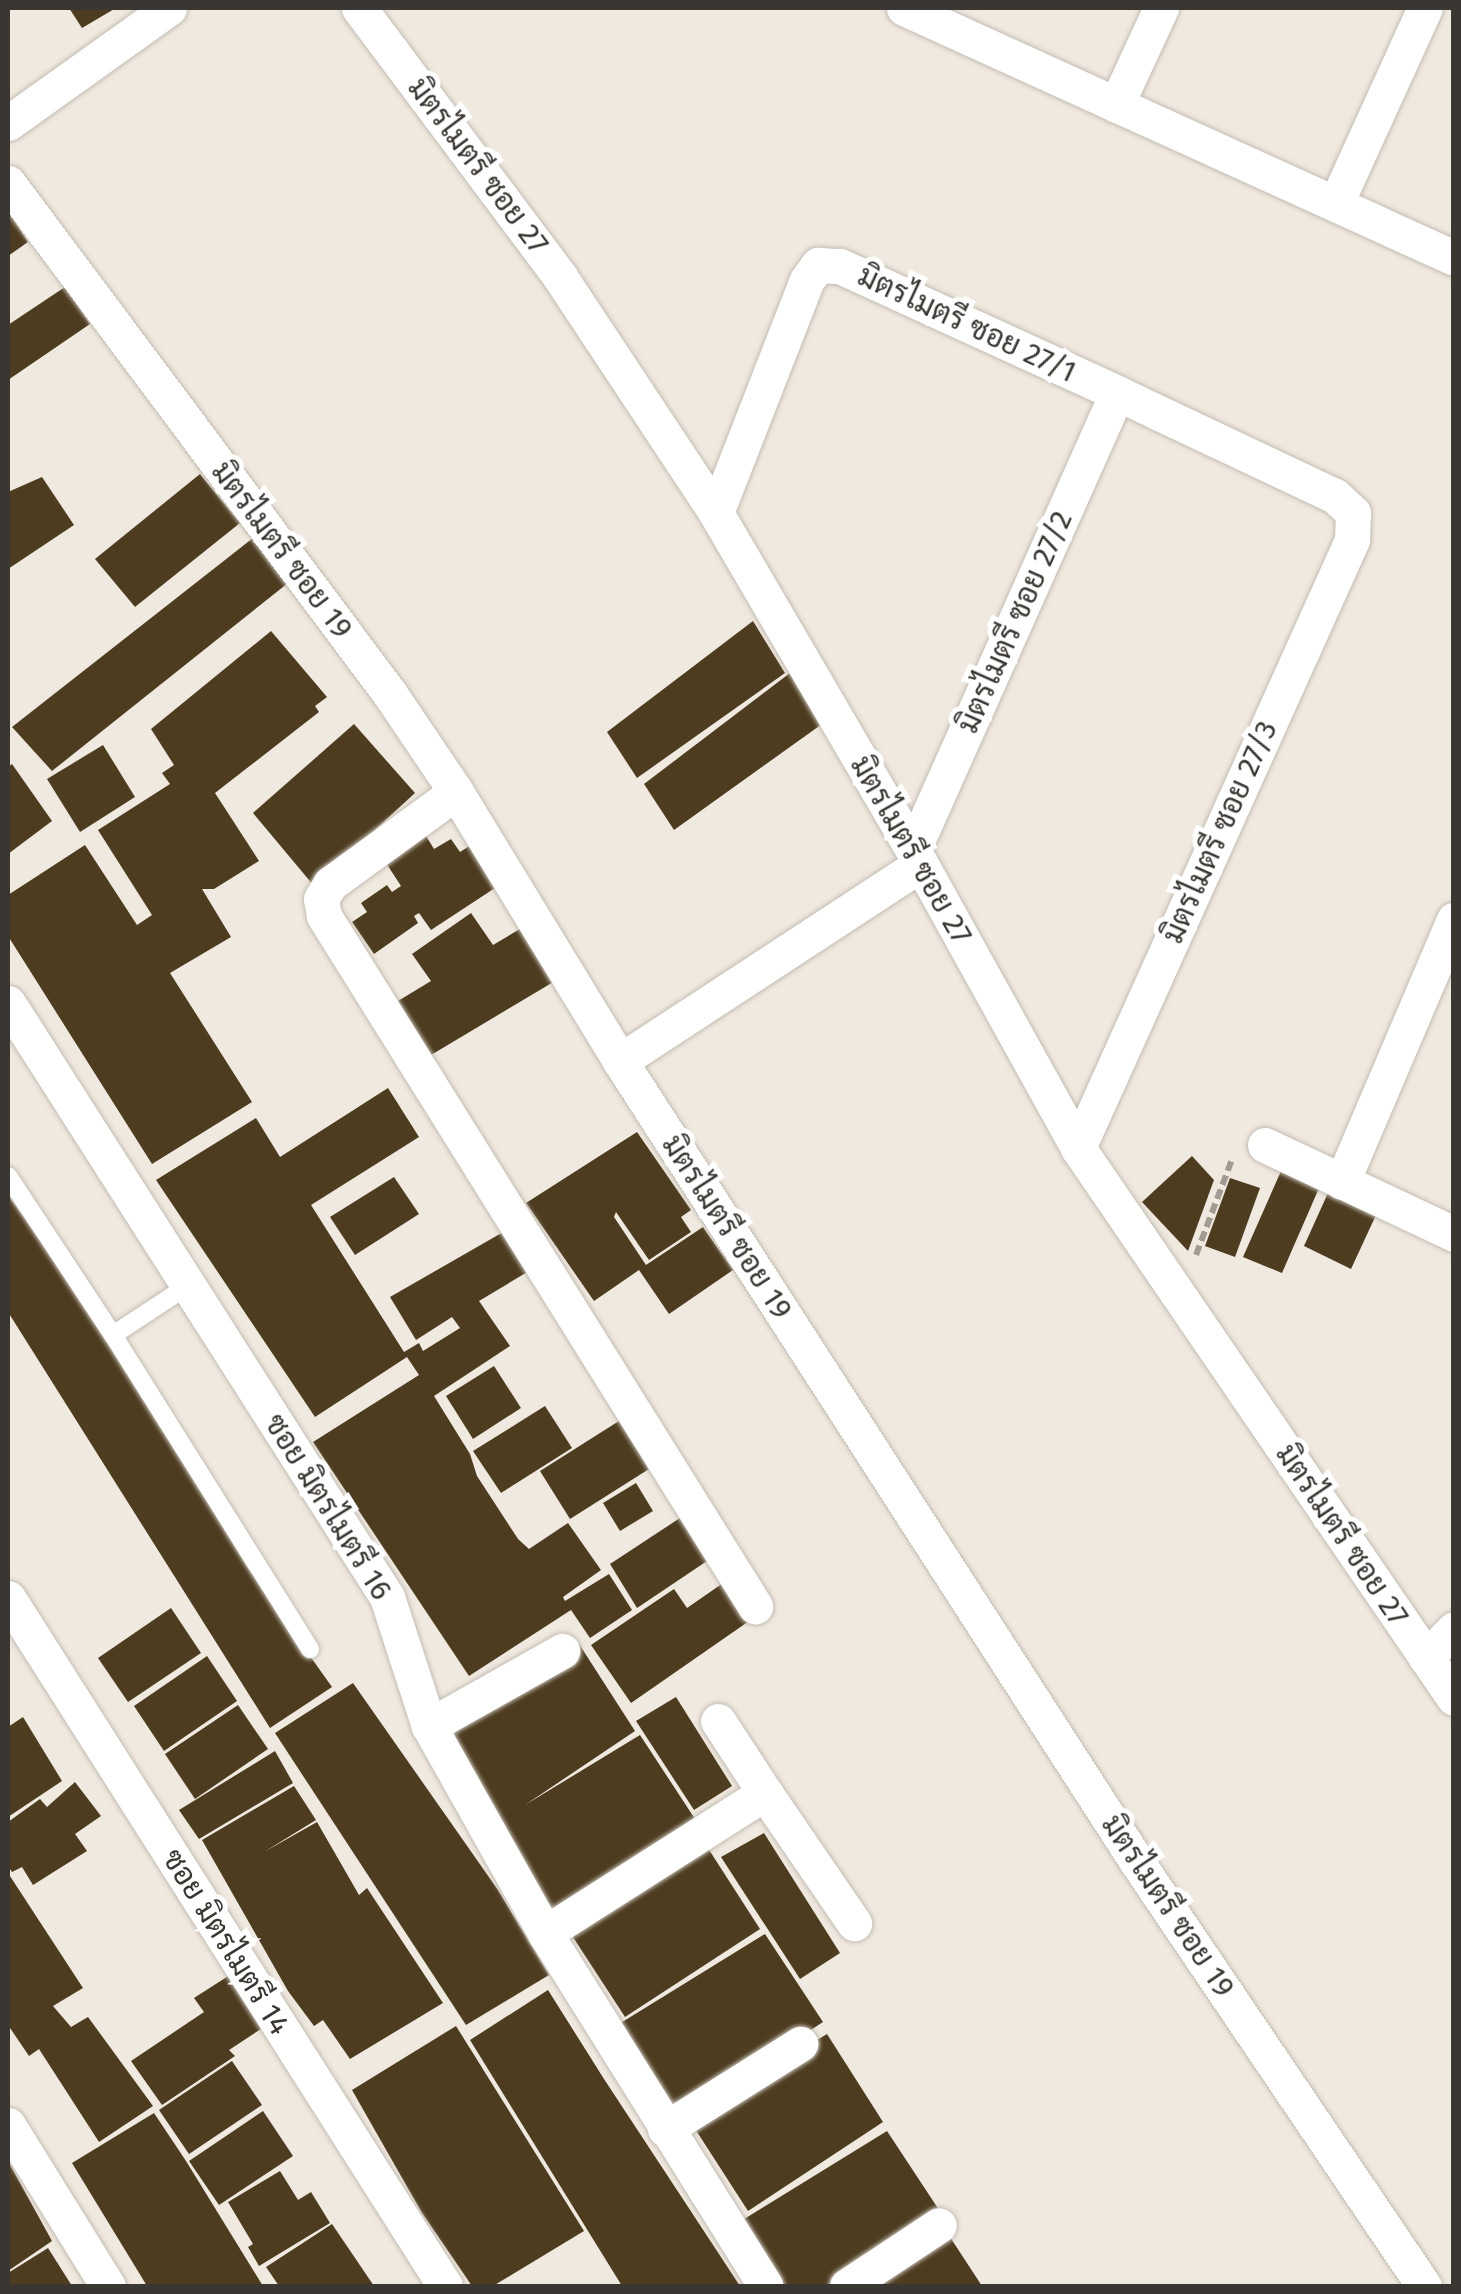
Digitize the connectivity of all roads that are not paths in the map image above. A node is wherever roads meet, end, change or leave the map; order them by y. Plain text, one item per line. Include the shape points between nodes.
1 (168, 8) edge
2 (359, 8) edge
3 (904, 8) edge
4 (1161, 8) edge
5 (1425, 8) edge
6 (1116, 105) junction
7 (8, 123) edge
8 (8, 184) edge
9 (1336, 203) junction
10 (1454, 258) edge
11 (1118, 393) junction
12 (716, 513) junction
13 (1353, 513) joint
14 (456, 792) junction
15 (916, 858) junction
16 (1454, 920) edge
17 (8, 1003) edge
18 (620, 1060) junction
19 (1265, 1145) road end
20 (1078, 1148) junction
21 (8, 1176) edge
22 (1342, 1182) junction
23 (1454, 1234) edge
24 (189, 1285) junction
25 (113, 1336) junction
26 (8, 1598) edge
27 (755, 1606) dead end
28 (1454, 1629) edge
29 (310, 1650) dead end
30 (562, 1651) dead end
31 (1426, 1658) junction
32 (1454, 1698) edge
33 (718, 1721) dead end
34 (430, 1726) junction
35 (765, 1793) junction
36 (854, 1923) dead end
37 (545, 1933) junction
38 (800, 2044) dead end
39 (8, 2124) edge
40 (665, 2129) junction
41 (940, 2226) dead end
42 (108, 2286) edge
43 (445, 2286) edge
44 (766, 2286) edge
45 (847, 2286) edge
46 (1424, 2286) edge

1 - 7 street
2 - 12 street, มิตรไมตรี ซอย 27 via 560,277
3 - 6 street
4 - 6 street
5 - 9 street
6 - 9 street
8 - 14 street, มิตรไมตรี ซอย 19
9 - 10 street
11 - 12 street, มิตรไมตรี ซอย 27/1 via 840,266 818,265
11 - 13 street, มิตรไมตรี ซอย 27/1 via 1335,496
11 - 15 street, มิตรไมตรี ซอย 27/2
12 - 15 street, มิตรไมตรี ซอย 27
13 - 20 street, มิตรไมตรี ซอย 27/3 via 1352,540
14 - 18 street, มิตรไมตรี ซอย 19
14 - 27 street via 330,884 321,899 324,916
15 - 18 street
15 - 20 street, มิตรไมตรี ซอย 27
16 - 22 street
17 - 24 street, ซอย มิตรไมตรี 16
18 - 46 street, มิตรไมตรี ซอย 19 via 1137,1862
19 - 22 street
20 - 31 street, มิตรไมตรี ซอย 27
21 - 25 lane
22 - 23 street
24 - 25 lane
24 - 34 street, ซอย มิตรไมตรี 16 via 387,1598
25 - 29 lane
26 - 43 street, ซอย มิตรไมตรี 14
28 - 31 street
30 - 34 street
31 - 32 street, มิตรไมตรี ซอย 27
33 - 35 street
34 - 37 street, ซอย มิตรไมตรี 16
35 - 36 street
35 - 37 street
37 - 40 street, ซอย มิตรไมตรี 16
38 - 40 street
39 - 42 street
40 - 44 street, ซอย มิตรไมตรี 16
41 - 45 street

